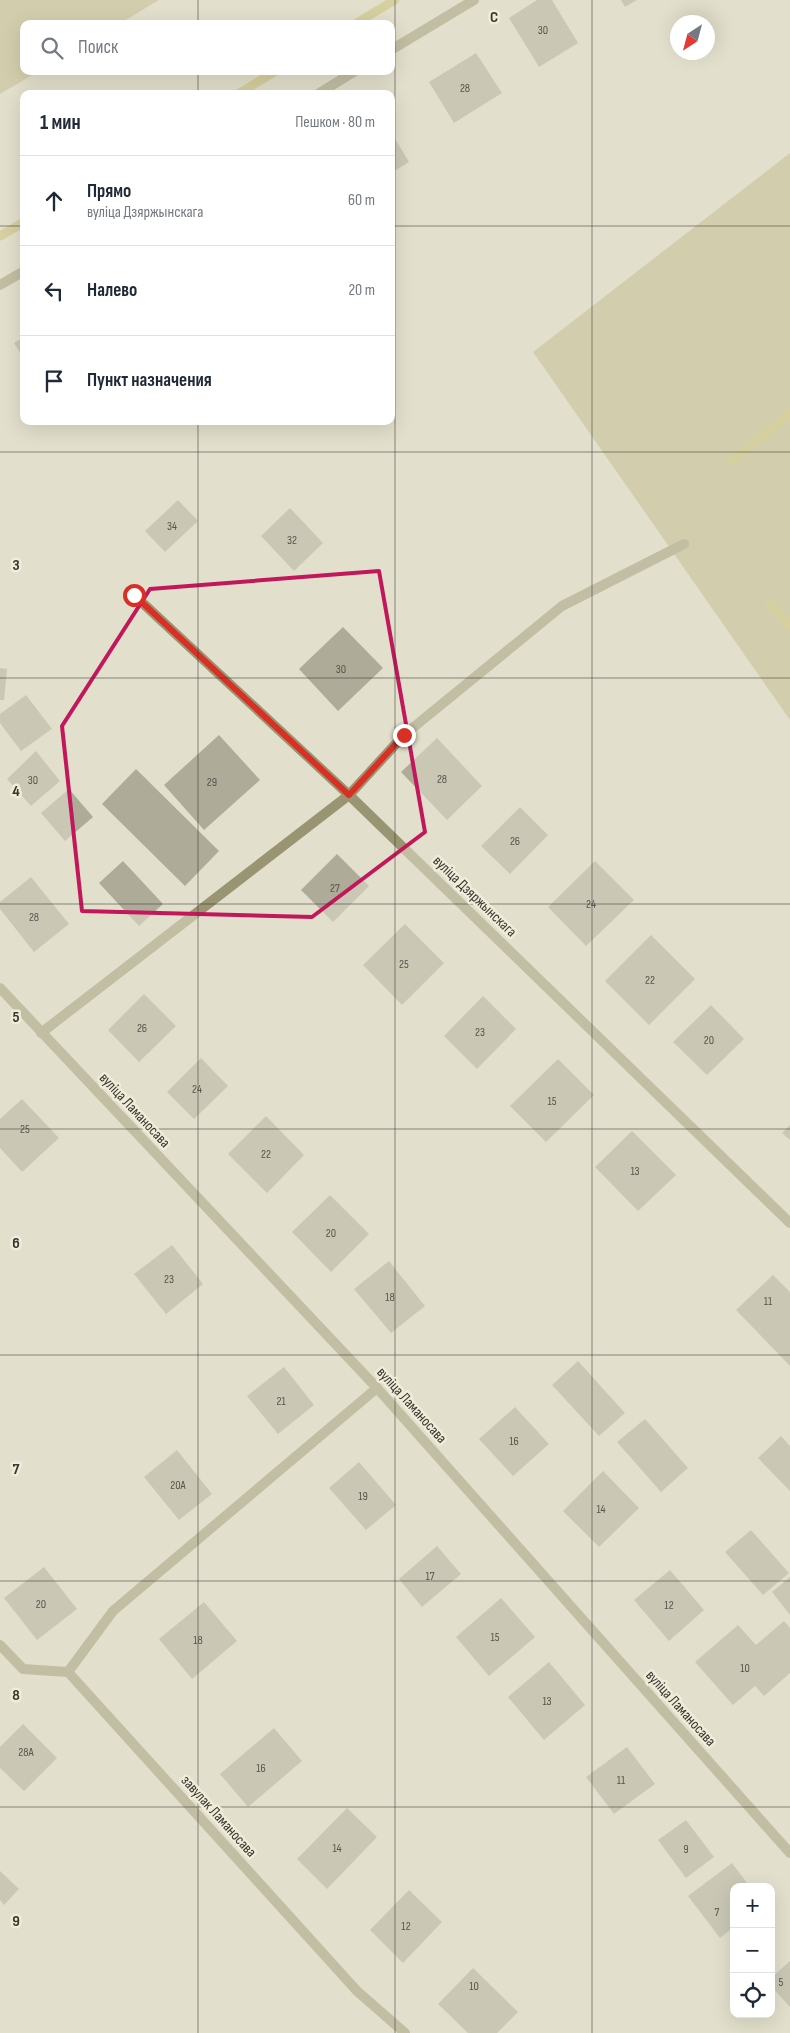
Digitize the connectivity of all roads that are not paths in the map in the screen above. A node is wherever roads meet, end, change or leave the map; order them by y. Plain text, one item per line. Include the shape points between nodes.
1 (474, 0) edge
2 (395, 48) edge
3 (349, 75) edge
4 (324, 90) edge
5 (20, 273) edge
6 (0, 285) edge
7 (684, 544) dead end
8 (134, 595) dead end
9 (349, 795) junction
10 (0, 988) edge
11 (41, 1033) junction
12 (790, 1223) edge
13 (377, 1388) junction
14 (0, 1645) edge
15 (68, 1672) junction
16 (790, 1853) edge
17 (405, 2033) edge

1 - 2 street
3 - 4 street
5 - 6 street
7 - 9 street via 562,606 404,735
8 - 9 street, вуліца Дзяржынскага
9 - 11 street
9 - 12 street, вуліца Дзяржынскага
10 - 11 street, вуліца Ламаносава
11 - 13 street, вуліца Ламаносава
13 - 15 street via 113,1611
13 - 16 street, вуліца Ламаносава
14 - 15 street via 24,1669
15 - 17 street, завулак Ламаносава via 357,1991

